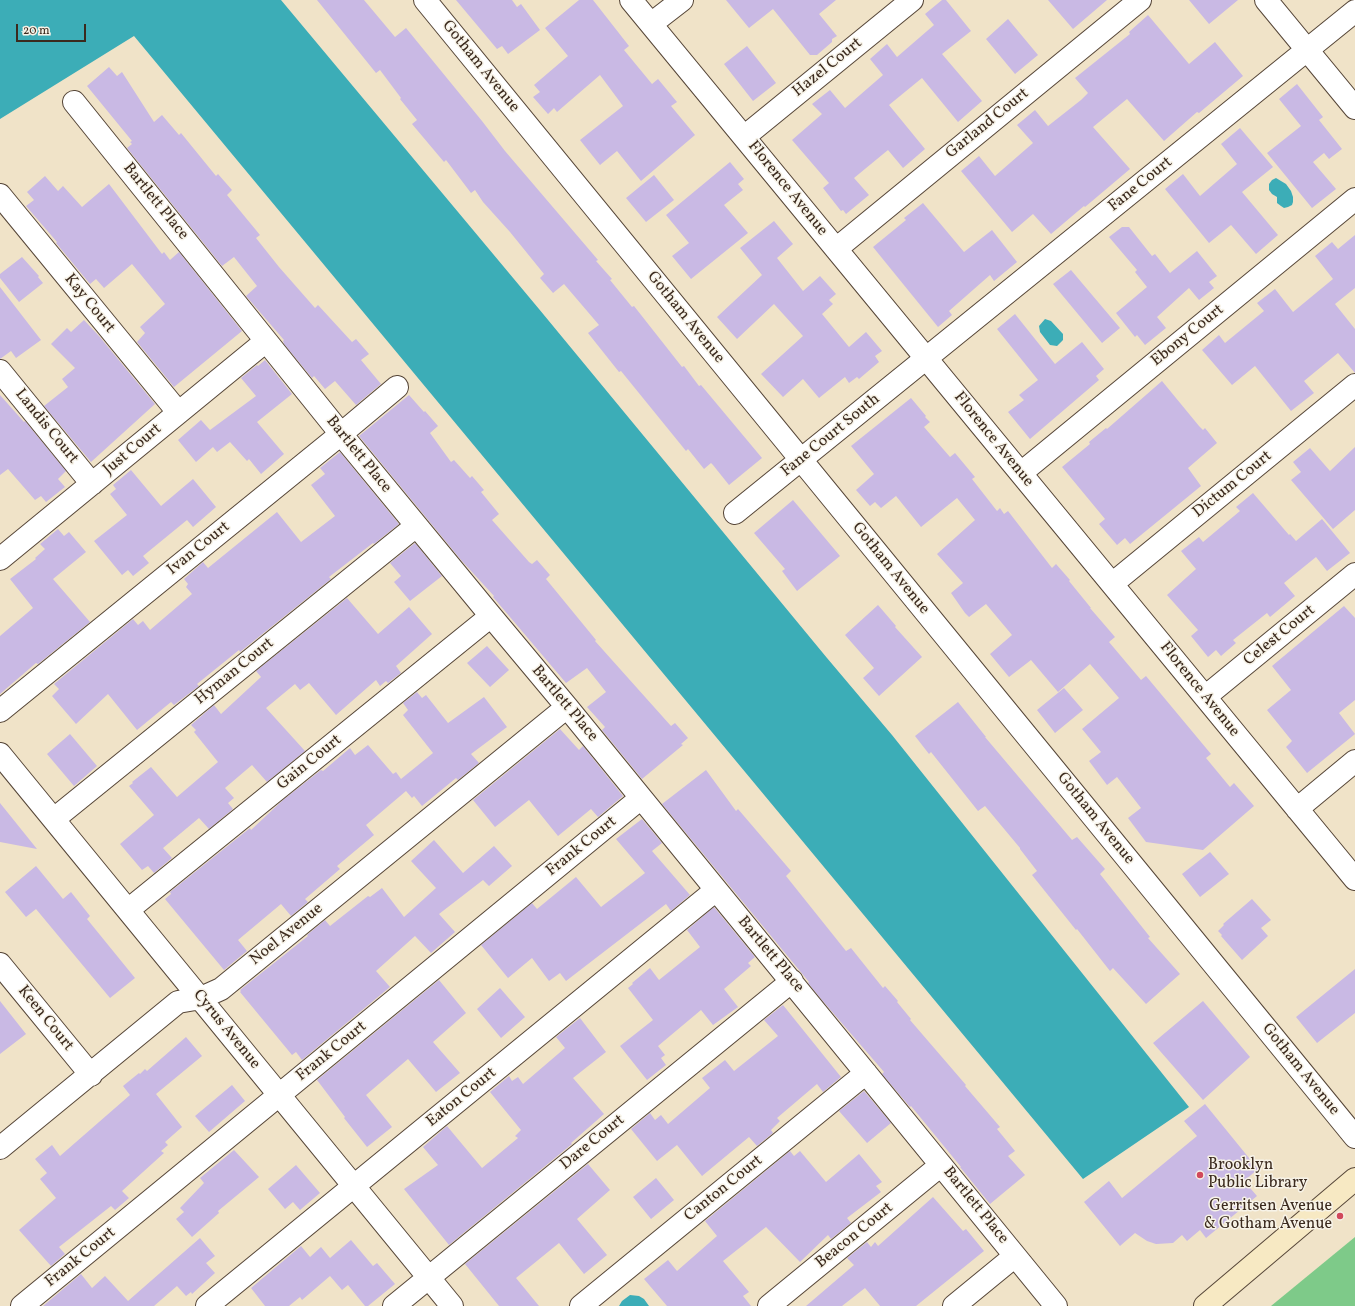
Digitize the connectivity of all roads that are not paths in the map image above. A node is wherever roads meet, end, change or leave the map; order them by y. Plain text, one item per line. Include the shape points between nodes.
1 (425, 0) edge
2 (631, 0) edge
3 (682, 0) edge
4 (912, 0) edge
5 (1140, 0) edge
6 (1266, 0) edge
7 (1355, 11) edge
8 (651, 24) junction
9 (1308, 50) junction
10 (74, 102) dead end
11 (1355, 108) edge
12 (744, 137) junction
13 (0, 195) edge
14 (1355, 199) edge
15 (836, 249) junction
16 (266, 341) junction
17 (926, 359) junction
18 (0, 371) edge
19 (1355, 385) edge
20 (397, 387) dead end
21 (178, 412) junction
22 (341, 434) junction
23 (801, 460) junction
24 (1021, 473) junction
25 (92, 484) junction
26 (735, 513) dead end
27 (416, 526) junction
28 (1, 555) edge
29 (1355, 574) edge
30 (1112, 584) junction
31 (491, 616) junction
32 (1205, 697) junction
33 (567, 707) junction
34 (0, 711) edge
35 (0, 754) edge
36 (1355, 761) edge
37 (641, 798) junction
38 (1297, 809) junction
39 (54, 818) junction
40 (1355, 879) edge
41 (716, 890) junction
42 (128, 910) junction
43 (0, 964) edge
44 (792, 981) junction
45 (201, 998) junction
46 (866, 1073) junction
47 (91, 1074) junction
48 (280, 1095) junction
49 (1355, 1137) edge
50 (0, 1148) edge
51 (941, 1165) junction
52 (1355, 1179) edge
53 (354, 1186) junction
54 (1015, 1256) junction
55 (429, 1278) junction
56 (22, 1306) edge
57 (207, 1306) edge
58 (394, 1306) edge
59 (452, 1306) edge
60 (581, 1306) edge
61 (769, 1306) edge
62 (954, 1306) edge
63 (1056, 1306) edge
64 (1205, 1306) edge

1 - 23 street, Gotham Avenue
2 - 8 street, Florence Avenue
3 - 8 street
4 - 12 street, Hazel Court
5 - 15 street, Garland Court
6 - 9 street
7 - 9 street, Fane Court
8 - 12 street, Florence Avenue
9 - 11 street
9 - 17 street, Fane Court
10 - 16 street, Bartlett Place
12 - 15 street, Florence Avenue
13 - 21 street, Kay Court
14 - 24 street, Ebony Court
15 - 17 street, Florence Avenue
16 - 21 street, Just Court
16 - 22 street, Bartlett Place
17 - 23 street, Fane Court South
17 - 24 street, Florence Avenue
18 - 25 street, Landis Court
19 - 30 street, Dictum Court
20 - 22 street, Ivan Court
21 - 25 street, Just Court
22 - 27 street, Bartlett Place
22 - 34 street, Ivan Court
23 - 26 street, Fane Court South
23 - 49 street, Gotham Avenue
24 - 30 street, Florence Avenue
25 - 28 street, Just Court
27 - 31 street, Bartlett Place
27 - 39 street, Hyman Court
29 - 32 street, Celest Court
30 - 32 street, Florence Avenue
31 - 33 street, Bartlett Place
31 - 42 street, Gain Court
32 - 38 street, Florence Avenue
33 - 37 street, Bartlett Place
33 - 45 street, Noel Avenue via 221,989
35 - 39 street, Cyrus Avenue
36 - 38 street
37 - 41 street, Bartlett Place
37 - 48 street, Frank Court
38 - 40 street, Florence Avenue
39 - 42 street, Cyrus Avenue
41 - 44 street, Bartlett Place
41 - 53 street, Eaton Court
42 - 45 street, Cyrus Avenue
43 - 47 street, Keen Court
44 - 46 street, Bartlett Place
44 - 55 street, Dare Court
45 - 47 street, Noel Avenue via 178,1002
45 - 48 street, Cyrus Avenue
46 - 51 street, Bartlett Place
46 - 60 street, Canton Court
47 - 50 street, Noel Avenue
48 - 53 street, Cyrus Avenue
48 - 56 street, Frank Court
51 - 54 street, Bartlett Place
51 - 61 street, Beacon Court
52 - 64 main road
53 - 55 street, Cyrus Avenue
53 - 57 street, Eaton Court
54 - 62 street
54 - 63 street, Bartlett Place
55 - 58 street, Dare Court
55 - 59 street, Cyrus Avenue

